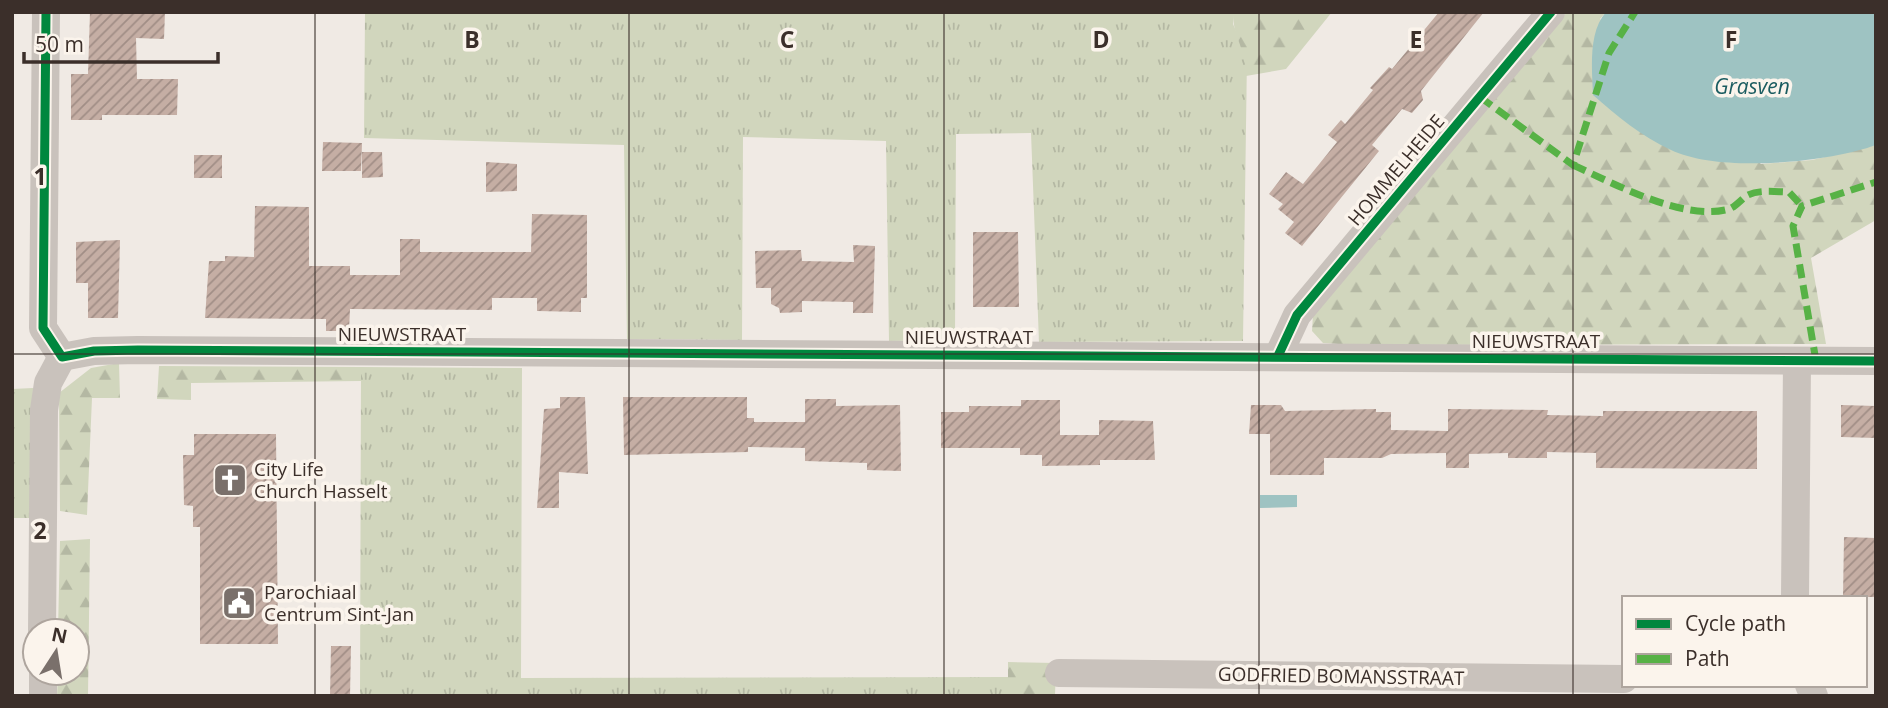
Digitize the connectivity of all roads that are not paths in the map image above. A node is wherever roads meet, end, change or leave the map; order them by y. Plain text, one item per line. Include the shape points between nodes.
1 (46, 12) edge
2 (1551, 12) edge
3 (1278, 356) junction
4 (62, 357) junction
5 (1797, 360) junction
6 (1876, 361) edge
7 (1795, 596) edge
8 (43, 617) edge
9 (1059, 673) dead end
10 (1622, 679) edge

1 - 4 street via 43,328
2 - 3 street, HOMMELHEIDE via 1297,314
3 - 4 street, NIEUWSTRAAT via 94,351
3 - 5 street, NIEUWSTRAAT
4 - 8 street via 48,383 44,410
5 - 6 street, NIEUWSTRAAT
5 - 7 street
9 - 10 street, GODFRIED BOMANSSTRAAT

